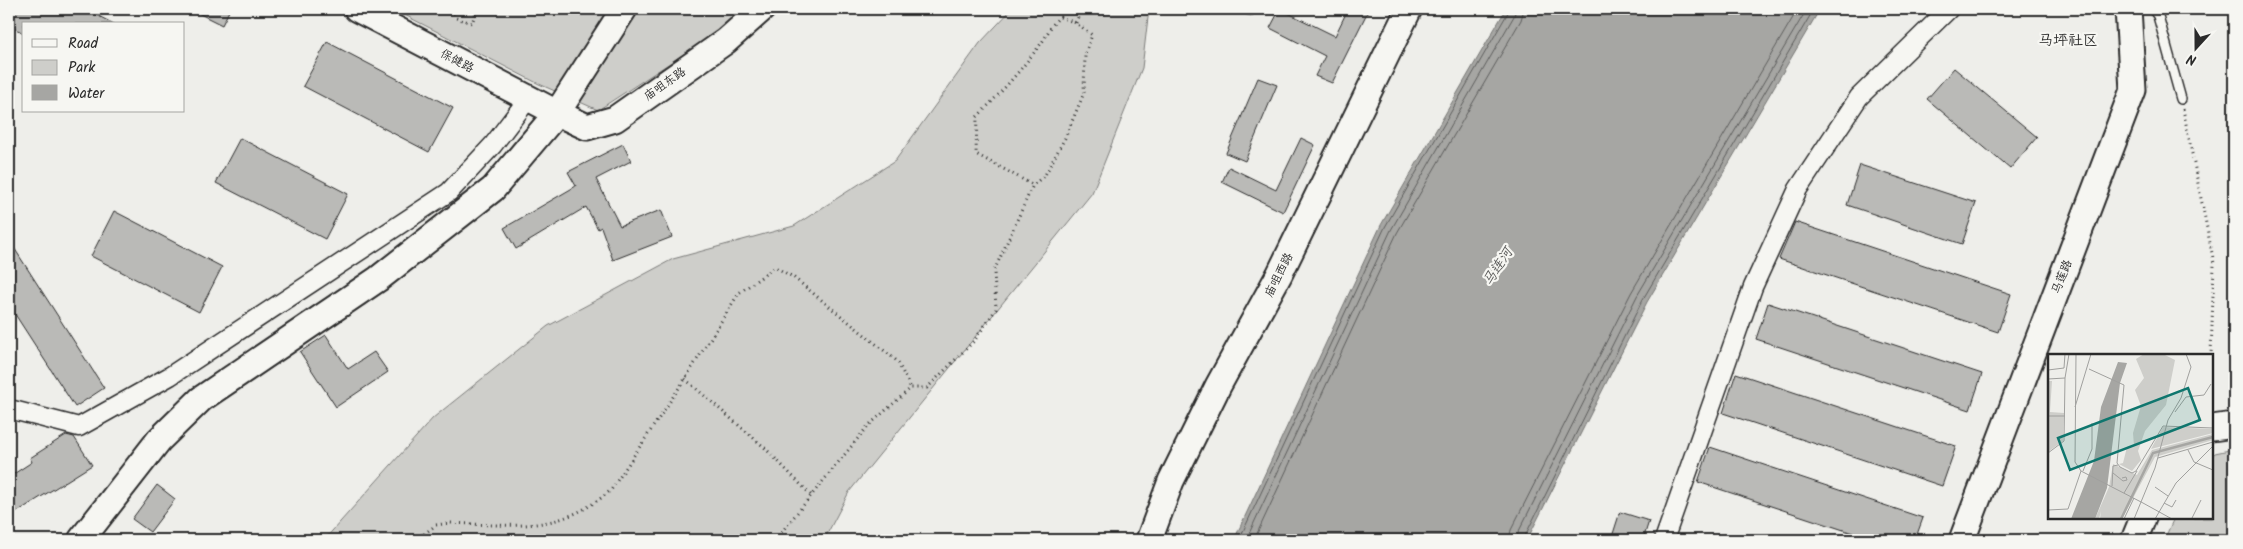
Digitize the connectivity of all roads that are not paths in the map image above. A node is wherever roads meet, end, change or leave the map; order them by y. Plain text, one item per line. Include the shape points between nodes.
1 (357, 9) edge
2 (624, 9) edge
3 (762, 9) edge
4 (1409, 9) edge
5 (1949, 9) edge
6 (2128, 9) edge
7 (2153, 9) edge
8 (528, 98) junction
9 (2181, 99) road end
10 (557, 114) junction
11 (9, 409) edge
12 (2234, 425) edge
13 (2213, 428) edge
14 (2143, 519) edge
15 (81, 540) edge
16 (1149, 540) edge
17 (1664, 540) edge
18 (1962, 540) edge
19 (2134, 540) edge

1 - 8 street, 保健路
2 - 10 street
3 - 10 street, 庙咀东路 via 726,41 615,119 587,127
4 - 16 street, 庙咀西路 via 1279,275 1171,481
5 - 17 street via 1859,97 1798,189 1753,287
6 - 18 street, 马莲路 via 2133,90
7 - 9 lane via 2158,16
8 - 10 street, 保健路
8 - 11 street via 493,145 449,192 170,376 79,427
10 - 15 street via 493,189 378,279 201,399 159,440
12 - 13 street
14 - 19 street

